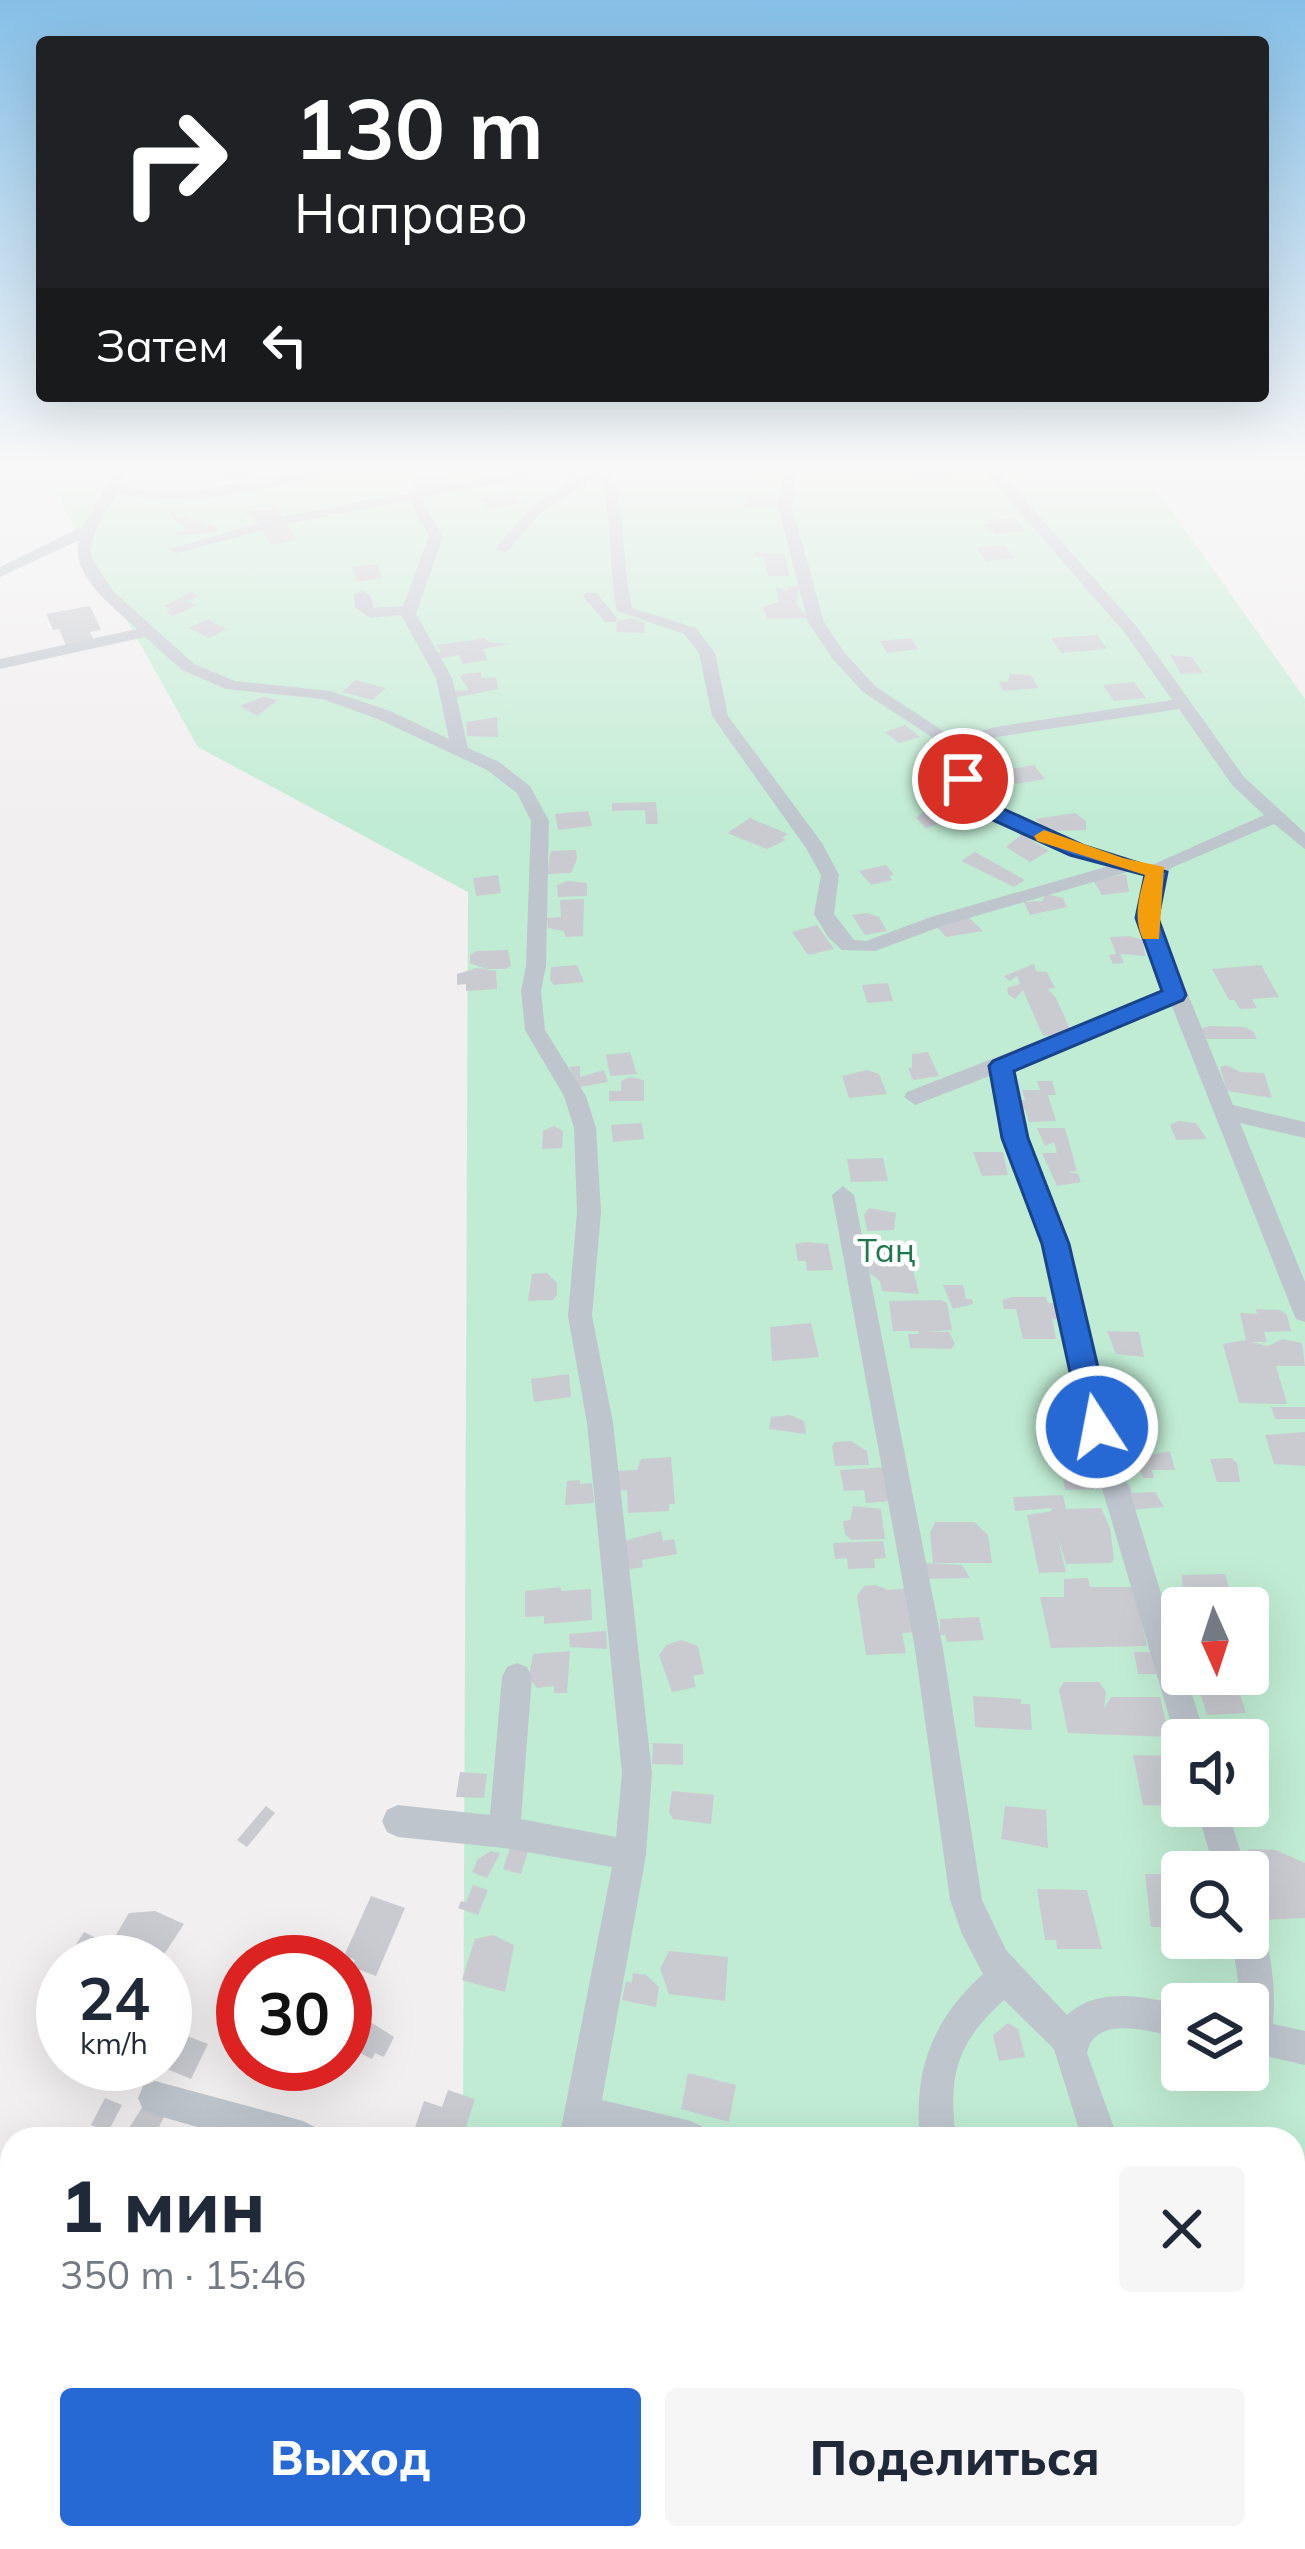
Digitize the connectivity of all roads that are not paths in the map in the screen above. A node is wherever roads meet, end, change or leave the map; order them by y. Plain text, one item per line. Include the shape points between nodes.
1 (100, 585) edge
2 (419, 585) edge
3 (619, 585) edge
4 (806, 585) edge
5 (1091, 585) edge
6 (362, 595) dead end
7 (620, 597) junction
8 (410, 610) junction
9 (610, 619) dead end
10 (150, 631) junction
11 (0, 664) edge
12 (1184, 703) junction
13 (952, 745) junction
14 (460, 748) junction
15 (1275, 817) junction
16 (1305, 843) edge
17 (1128, 866) junction
18 (1156, 872) junction
19 (1174, 995) junction
20 (1001, 1066) junction
21 (915, 1097) dead end
22 (1224, 1111) junction
23 (1305, 1130) edge
24 (843, 1195) dead end
25 (1305, 1312) edge
26 (517, 1677) dead end
27 (1185, 1719) edge
28 (398, 1821) dead end
29 (504, 1832) junction
30 (630, 1855) junction
31 (1005, 1977) junction
32 (1161, 2018) edge
33 (1269, 2039) edge
34 (1071, 2042) junction
35 (1305, 2048) edge
36 (155, 2098) dead end
37 (260, 2127) edge
38 (579, 2127) edge
39 (647, 2127) edge
40 (937, 2127) edge
41 (1096, 2127) edge

1 - 10 street
2 - 8 street
3 - 7 street
4 - 13 street via 816,622 869,689
5 - 12 street
6 - 8 street via 370,613
7 - 9 street via 593,600
7 - 17 street via 629,615 689,631 707,653 719,716 815,847 830,875 824,914 849,946 868,947
8 - 14 street via 444,678
10 - 11 street
10 - 14 street via 202,675 254,690 324,694
12 - 13 street
12 - 15 street via 1221,760
13 - 17 street via 953,763 992,812
14 - 30 street via 515,782 540,821 531,991 535,1030 585,1128 589,1211 580,1316 629,1678 637,1773
15 - 16 street
15 - 18 street
17 - 18 street
18 - 19 street via 1147,918
19 - 20 street
19 - 22 street
20 - 21 street
20 - 27 street via 1015,1138 1055,1244 1097,1427
22 - 23 street
22 - 25 street
24 - 31 street via 929,1648 966,1900 975,1936
26 - 29 street
28 - 29 street
29 - 30 street
30 - 38 street
31 - 34 street
31 - 40 street via 942,2049 934,2071
32 - 34 street via 1098,2014
33 - 35 street
34 - 41 street
36 - 37 street
38 - 39 street

